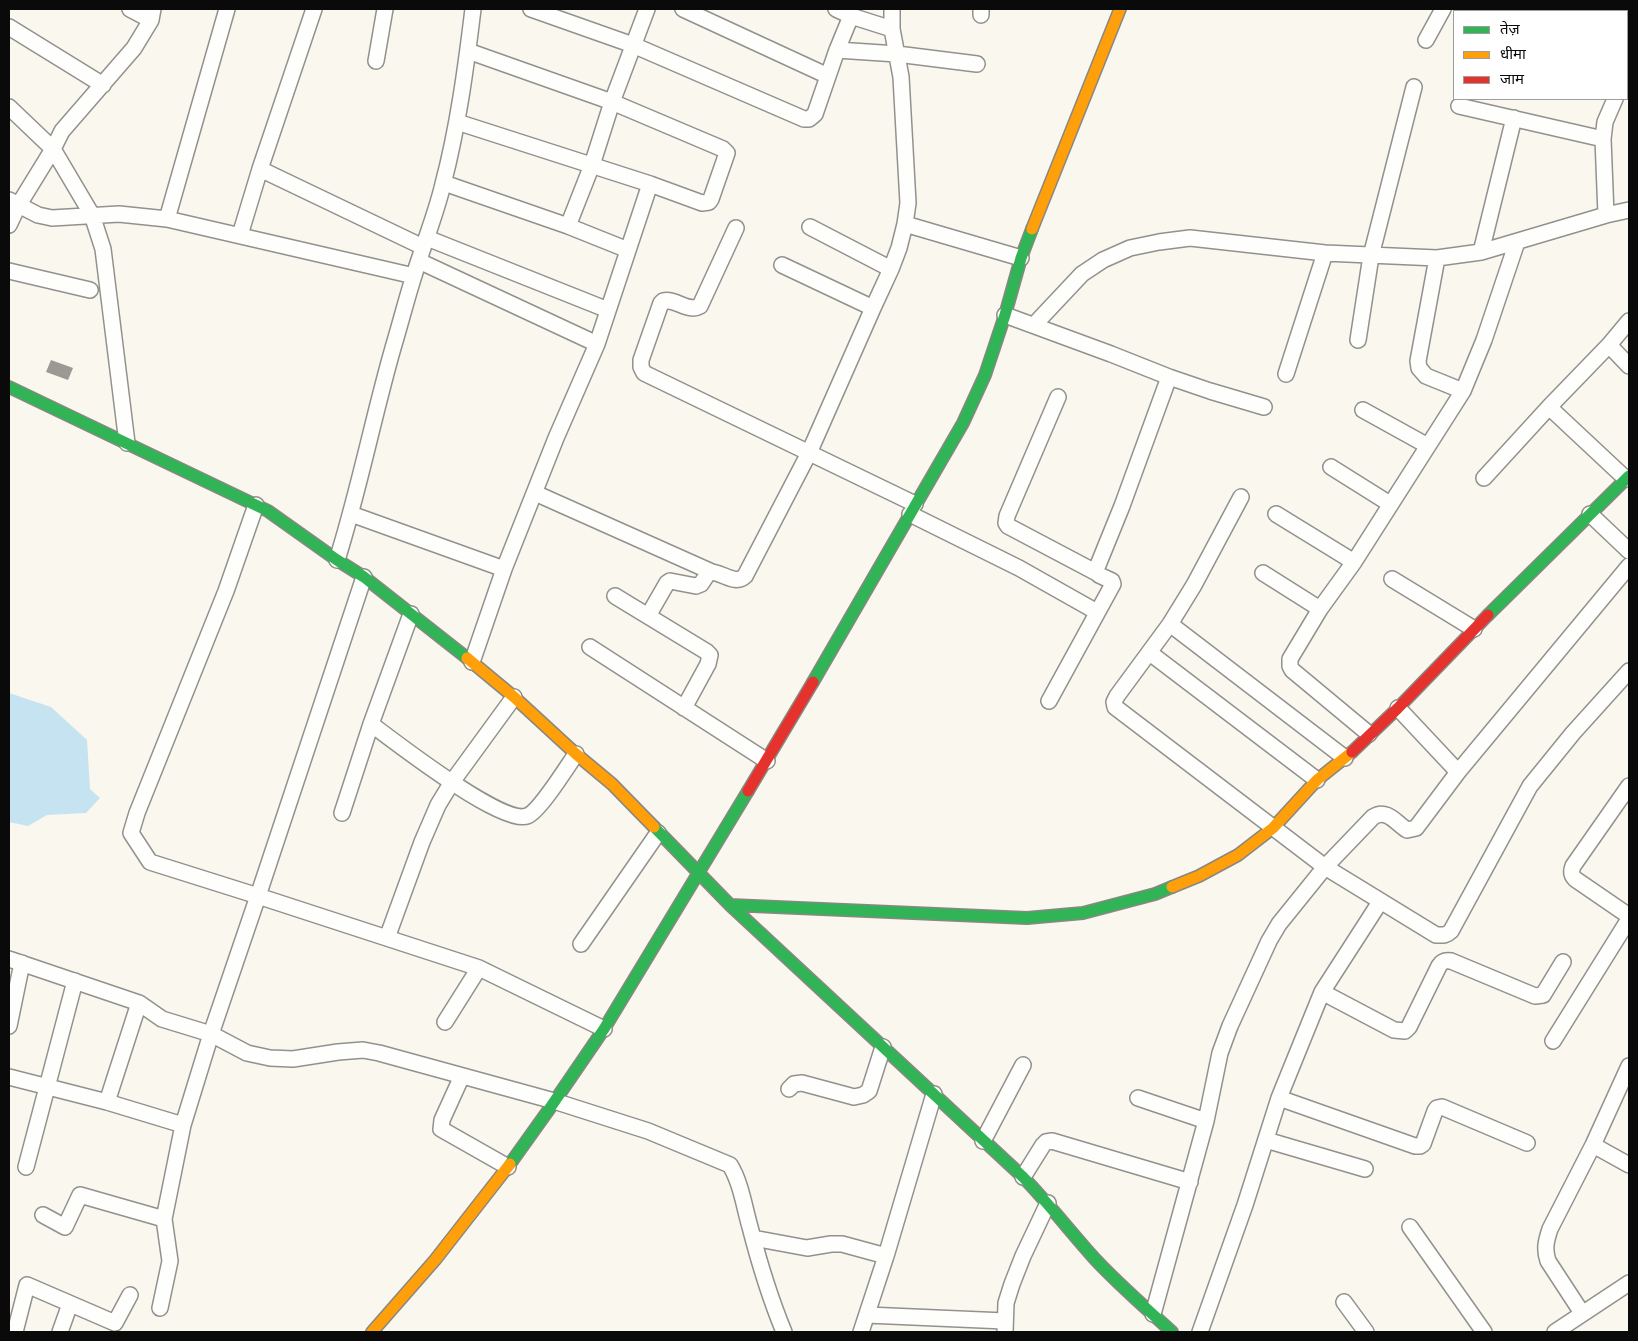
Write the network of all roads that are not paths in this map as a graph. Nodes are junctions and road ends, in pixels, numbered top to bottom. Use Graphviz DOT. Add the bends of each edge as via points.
graph roads {
  1 [pos="130,9"];
  2 [pos="227,9"];
  3 [pos="314,9"];
  4 [pos="385,9"];
  5 [pos="473,9"];
  6 [pos="531,9"];
  7 [pos="647,9"];
  8 [pos="683,9"];
  9 [pos="836,9"];
  10 [pos="892,9"];
  11 [pos="1120,9"];
  12 [pos="1443,9"];
  13 [pos="152,14"];
  14 [pos="851,16"];
  15 [pos="9,27"];
  16 [pos="892,29"];
  17 [pos="1426,40"];
  18 [pos="633,45"];
  19 [pos="837,50"];
  20 [pos="468,51"];
  21 [pos="897,54"];
  22 [pos="376,61"];
  23 [pos="977,64"];
  24 [pos="828,76"];
  25 [pos="103,85"];
  26 [pos="1414,87"];
  27 [pos="1615,100"];
  28 [pos="612,102"];
  29 [pos="1459,106"];
  30 [pos="9,107"];
  31 [pos="1514,118"];
  32 [pos="457,122"];
  33 [pos="1603,139"];
  34 [pos="53,149"];
  35 [pos="592,166"];
  36 [pos="260,169"];
  37 [pos="444,183"];
  38 [pos="650,184"];
  39 [pos="14,203"];
  40 [pos="1629,210"];
  41 [pos="92,215"];
  42 [pos="1606,215"];
  43 [pos="167,219"];
  44 [pos="905,224"];
  45 [pos="9,225"];
  46 [pos="568,226"];
  47 [pos="810,227"];
  48 [pos="736,228"];
  49 [pos="240,235"];
  50 [pos="1517,242"];
  51 [pos="423,249"];
  52 [pos="628,250"];
  53 [pos="1481,252"];
  54 [pos="1325,253"];
  55 [pos="1371,256"];
  56 [pos="1021,258"];
  57 [pos="1437,258"];
  58 [pos="782,265"];
  59 [pos="891,269"];
  60 [pos="9,271"];
  61 [pos="414,276"];
  62 [pos="90,290"];
  63 [pos="872,308"];
  64 [pos="608,310"];
  65 [pos="1005,315"];
  66 [pos="1629,321"];
  67 [pos="1034,325"];
  68 [pos="1358,340"];
  69 [pos="597,344"];
  70 [pos="1609,345"];
  71 [pos="1629,366"];
  72 [pos="1286,374"];
  73 [pos="1170,377"];
  74 [pos="9,387"];
  75 [pos="1463,391"];
  76 [pos="1058,397"];
  77 [pos="1264,406"];
  78 [pos="1549,407"];
  79 [pos="1363,410"];
  80 [pos="127,443"];
  81 [pos="1428,446"];
  82 [pos="809,453"];
  83 [pos="1331,467"];
  84 [pos="1484,478"];
  85 [pos="1628,478"];
  86 [pos="535,493"];
  87 [pos="1241,497"];
  88 [pos="1390,504"];
  89 [pos="256,505"];
  90 [pos="913,509"];
  91 [pos="351,514"];
  92 [pos="1276,514"];
  93 [pos="1590,514"];
  94 [pos="1629,551"];
  95 [pos="337,560"];
  96 [pos="1354,562"];
  97 [pos="1629,566"];
  98 [pos="504,569"];
  99 [pos="712,572"];
  100 [pos="1097,573"];
  101 [pos="1263,573"];
  102 [pos="364,577"];
  103 [pos="1392,579"];
  104 [pos="615,596"];
  105 [pos="1320,609"];
  106 [pos="1097,612"];
  107 [pos="411,614"];
  108 [pos="648,616"];
  109 [pos="1170,624"];
  110 [pos="1474,629"];
  111 [pos="590,647"];
  112 [pos="1150,653"];
  113 [pos="472,662"];
  114 [pos="1629,671"];
  115 [pos="514,697"];
  116 [pos="1048,701"];
  117 [pos="684,708"];
  118 [pos="1398,708"];
  119 [pos="371,724"];
  120 [pos="1369,734"];
  121 [pos="576,754"];
  122 [pos="1345,758"];
  123 [pos="767,761"];
  124 [pos="1458,772"];
  125 [pos="1317,780"];
  126 [pos="452,782"];
  127 [pos="1629,786"];
  128 [pos="342,813"];
  129 [pos="1273,828"];
  130 [pos="658,833"];
  131 [pos="1325,867"];
  132 [pos="700,872"];
  133 [pos="258,896"];
  134 [pos="1380,902"];
  135 [pos="730,905"];
  136 [pos="1629,917"];
  137 [pos="387,938"];
  138 [pos="582,944"];
  139 [pos="16,961"];
  140 [pos="1563,962"];
  141 [pos="479,968"];
  142 [pos="75,981"];
  143 [pos="1322,992"];
  144 [pos="139,1003"];
  145 [pos="445,1022"];
  146 [pos="9,1026"];
  147 [pos="604,1029"];
  148 [pos="211,1034"];
  149 [pos="1553,1041"];
  150 [pos="883,1047"];
  151 [pos="1024,1065"];
  152 [pos="1629,1066"];
  153 [pos="462,1076"];
  154 [pos="9,1077"];
  155 [pos="46,1086"];
  156 [pos="789,1089"];
  157 [pos="934,1094"];
  158 [pos="1138,1098"];
  159 [pos="1279,1098"];
  160 [pos="554,1101"];
  161 [pos="107,1102"];
  162 [pos="1206,1122"];
  163 [pos="183,1125"];
  164 [pos="1266,1140"];
  165 [pos="983,1141"];
  166 [pos="1527,1143"];
  167 [pos="1593,1145"];
  168 [pos="1629,1165"];
  169 [pos="26,1167"];
  170 [pos="508,1167"];
  171 [pos="1365,1169"];
  172 [pos="1023,1177"];
  173 [pos="1190,1182"];
  174 [pos="1048,1204"];
  175 [pos="43,1215"];
  176 [pos="164,1219"];
  177 [pos="1410,1227"];
  178 [pos="753,1238"];
  179 [pos="886,1256"];
  180 [pos="1629,1283"];
  181 [pos="130,1294"];
  182 [pos="1344,1302"];
  183 [pos="70,1304"];
  184 [pos="160,1308"];
  185 [pos="1582,1313"];
  186 [pos="1153,1314"];
  187 [pos="867,1316"];
  188 [pos="103,1326"];
  189 [pos="1005,1327"];
  190 [pos="15,1332"];
  191 [pos="60,1332"];
  192 [pos="372,1332"];
  193 [pos="784,1332"];
  194 [pos="862,1332"];
  195 [pos="1172,1332"];
  196 [pos="1200,1332"];
  197 [pos="1366,1332"];
  198 [pos="1484,1332"];
  199 [pos="1554,1332"];
  1 -- 13 [label="street"];
  2 -- 43 [label="street"];
  3 -- 36 [label="street"];
  4 -- 22 [label="street"];
  5 -- 20 [label="street"];
  6 -- 18 [label="street"];
  7 -- 18 [label="street"];
  8 -- 24 [label="street"];
  9 -- 14 [label="street"];
  10 -- 16 [label="street"];
  11 -- 56 [label="street"];
  12 -- 17 [label="street"];
  13 -- 25 [label="street" via="134,48"];
  14 -- 16 [label="street"];
  14 -- 19 [label="street"];
  15 -- 25 [label="street"];
  16 -- 21 [label="street"];
  18 -- 24 [label="street" via="809,120 815,114"];
  18 -- 28 [label="street"];
  19 -- 21 [label="street"];
  19 -- 24 [label="street"];
  20 -- 28 [label="street"];
  20 -- 32 [label="street"];
  21 -- 23 [label="street"];
  21 -- 44 [label="street" via="908,203"];
  25 -- 34 [label="street" via="62,132"];
  26 -- 55 [label="street"];
  27 -- 33 [label="street" via="1605,122"];
  28 -- 35 [label="street"];
  28 -- 38 [label="street" via="726,150 708,202 702,203"];
  29 -- 31 [label="street"];
  30 -- 34 [label="street"];
  31 -- 33 [label="street"];
  31 -- 53 [label="street"];
  32 -- 35 [label="street"];
  32 -- 37 [label="street"];
  33 -- 42 [label="street"];
  34 -- 39 [label="street"];
  34 -- 41 [label="street"];
  35 -- 38 [label="street"];
  35 -- 46 [label="street"];
  36 -- 49 [label="street"];
  36 -- 51 [label="street"];
  37 -- 46 [label="street"];
  37 -- 51 [label="street"];
  38 -- 52 [label="street"];
  39 -- 41 [label="street" via="52,218"];
  39 -- 45 [label="street"];
  40 -- 42 [label="street"];
  41 -- 43 [label="street"];
  41 -- 80 [label="street" via="103,249"];
  42 -- 50 [label="street"];
  43 -- 49 [label="street"];
  44 -- 56 [label="street"];
  44 -- 59 [label="street"];
  46 -- 52 [label="street"];
  47 -- 59 [label="street"];
  48 -- 82 [label="street" via="700,306 691,308 668,300 661,303 641,367 649,376"];
  49 -- 61 [label="street"];
  50 -- 53 [label="street"];
  50 -- 75 [label="street"];
  51 -- 61 [label="street"];
  51 -- 64 [label="street"];
  51 -- 69 [label="street"];
  52 -- 64 [label="street"];
  53 -- 57 [label="street"];
  54 -- 55 [label="street"];
  54 -- 67 [label="street" via="1190,238 1130,248 1082,274"];
  54 -- 72 [label="street"];
  55 -- 57 [label="street"];
  55 -- 68 [label="street"];
  56 -- 65 [label="street"];
  57 -- 75 [label="street" via="1419,368 1426,376"];
  58 -- 63 [label="street"];
  59 -- 63 [label="street"];
  60 -- 62 [label="street"];
  61 -- 91 [label="street"];
  63 -- 82 [label="street"];
  64 -- 69 [label="street"];
  65 -- 67 [label="street"];
  65 -- 90 [label="street" via="985,375 963,423"];
  66 -- 70 [label="street"];
  67 -- 73 [label="street"];
  69 -- 86 [label="street"];
  70 -- 71 [label="street"];
  70 -- 78 [label="street"];
  73 -- 77 [label="street"];
  73 -- 100 [label="street"];
  74 -- 80 [label="street"];
  75 -- 81 [label="street"];
  76 -- 100 [label="street" via="1006,522 1008,526"];
  78 -- 84 [label="street"];
  78 -- 85 [label="street"];
  79 -- 81 [label="street"];
  80 -- 89 [label="street"];
  81 -- 88 [label="street"];
  82 -- 90 [label="street"];
  82 -- 99 [label="street" via="743,579"];
  83 -- 88 [label="street"];
  85 -- 93 [label="street"];
  86 -- 98 [label="street"];
  86 -- 99 [label="street"];
  87 -- 109 [label="street"];
  88 -- 96 [label="street"];
  89 -- 95 [label="street"];
  89 -- 133 [label="street" via="226,591 137,812 132,833 150,862"];
  90 -- 106 [label="street"];
  90 -- 123 [label="street"];
  91 -- 95 [label="street"];
  91 -- 98 [label="street"];
  92 -- 96 [label="street"];
  93 -- 94 [label="street"];
  93 -- 110 [label="street"];
  95 -- 102 [label="street"];
  96 -- 105 [label="street"];
  97 -- 124 [label="street"];
  98 -- 113 [label="street"];
  99 -- 108 [label="street" via="696,586 670,581"];
  100 -- 106 [label="street" via="1113,583"];
  101 -- 105 [label="street"];
  102 -- 107 [label="street"];
  102 -- 133 [label="street"];
  103 -- 110 [label="street"];
  104 -- 108 [label="street"];
  105 -- 120 [label="street" via="1290,659 1290,666"];
  106 -- 116 [label="street"];
  107 -- 113 [label="street"];
  107 -- 119 [label="street"];
  108 -- 117 [label="street" via="710,655"];
  109 -- 112 [label="street"];
  109 -- 122 [label="street"];
  110 -- 118 [label="street"];
  111 -- 117 [label="street"];
  112 -- 125 [label="street"];
  112 -- 129 [label="street" via="1117,696 1115,707"];
  113 -- 115 [label="street"];
  114 -- 134 [label="street" via="1572,733 1530,786 1448,934 1436,935"];
  115 -- 121 [label="street"];
  115 -- 126 [label="street"];
  117 -- 123 [label="street"];
  118 -- 120 [label="street"];
  118 -- 124 [label="street"];
  119 -- 126 [label="street"];
  119 -- 128 [label="street"];
  120 -- 122 [label="street"];
  121 -- 126 [label="street" via="536,809 526,817 500,811"];
  121 -- 130 [label="street" via="612,784"];
  122 -- 125 [label="street"];
  123 -- 132 [label="street"];
  124 -- 131 [label="street" via="1416,828 1407,830 1387,815 1378,814"];
  125 -- 129 [label="street"];
  126 -- 137 [label="street" via="422,842"];
  127 -- 136 [label="street" via="1572,870 1572,876"];
  129 -- 131 [label="street"];
  129 -- 135 [label="street" via="1238,855 1199,876 1155,894 1083,913 1027,918"];
  130 -- 132 [label="street"];
  130 -- 138 [label="street"];
  131 -- 134 [label="street"];
  131 -- 162 [label="street" via="1279,924 1265,950 1230,1026"];
  132 -- 135 [label="street"];
  132 -- 147 [label="street"];
  133 -- 137 [label="street"];
  133 -- 148 [label="street"];
  134 -- 143 [label="street"];
  135 -- 150 [label="street"];
  136 -- 149 [label="street"];
  137 -- 141 [label="street"];
  139 -- 142 [label="street"];
  139 -- 146 [label="street"];
  140 -- 143 [label="street" via="1543,995 1535,996 1451,961 1441,962 1405,1031 1394,1030"];
  141 -- 145 [label="street"];
  141 -- 147 [label="street"];
  142 -- 144 [label="street"];
  142 -- 155 [label="street"];
  143 -- 159 [label="street"];
  144 -- 148 [label="street" via="162,1019"];
  144 -- 161 [label="street"];
  147 -- 160 [label="street"];
  148 -- 153 [label="street" via="247,1053 270,1058 293,1059 363,1050"];
  148 -- 163 [label="street"];
  150 -- 156 [label="street" via="869,1090 863,1096 854,1097 802,1083"];
  150 -- 157 [label="street"];
  151 -- 165 [label="street"];
  152 -- 167 [label="street"];
  153 -- 160 [label="street"];
  153 -- 170 [label="street" via="442,1120 442,1129"];
  154 -- 155 [label="street"];
  155 -- 161 [label="street"];
  155 -- 169 [label="street"];
  157 -- 165 [label="street"];
  157 -- 179 [label="street"];
  158 -- 162 [label="street"];
  159 -- 164 [label="street"];
  159 -- 166 [label="street" via="1415,1146 1423,1144 1435,1111 1442,1107"];
  160 -- 170 [label="street"];
  160 -- 178 [label="street" via="648,1131 730,1164"];
  161 -- 163 [label="street"];
  162 -- 173 [label="street"];
  163 -- 176 [label="street"];
  164 -- 171 [label="street"];
  164 -- 196 [label="street"];
  165 -- 172 [label="street"];
  167 -- 168 [label="street"];
  167 -- 185 [label="street" via="1550,1229 1545,1252"];
  170 -- 192 [label="street" via="413,1288"];
  172 -- 173 [label="street" via="1043,1145 1052,1142"];
  172 -- 174 [label="street"];
  173 -- 186 [label="street"];
  174 -- 186 [label="street" via="1094,1258"];
  174 -- 189 [label="street" via="1012,1284 1006,1303"];
  175 -- 176 [label="street" via="66,1226 80,1195"];
  176 -- 184 [label="street" via="170,1261"];
  177 -- 198 [label="street"];
  178 -- 179 [label="street" via="807,1248 842,1244"];
  178 -- 193 [label="street"];
  179 -- 187 [label="street"];
  180 -- 185 [label="street"];
  181 -- 188 [label="street" via="115,1323"];
  182 -- 197 [label="street"];
  183 -- 188 [label="street"];
  183 -- 190 [label="street" via="27,1285"];
  183 -- 191 [label="street"];
  185 -- 199 [label="street"];
  186 -- 195 [label="street"];
  187 -- 189 [label="street"];
  187 -- 194 [label="street"];
}
